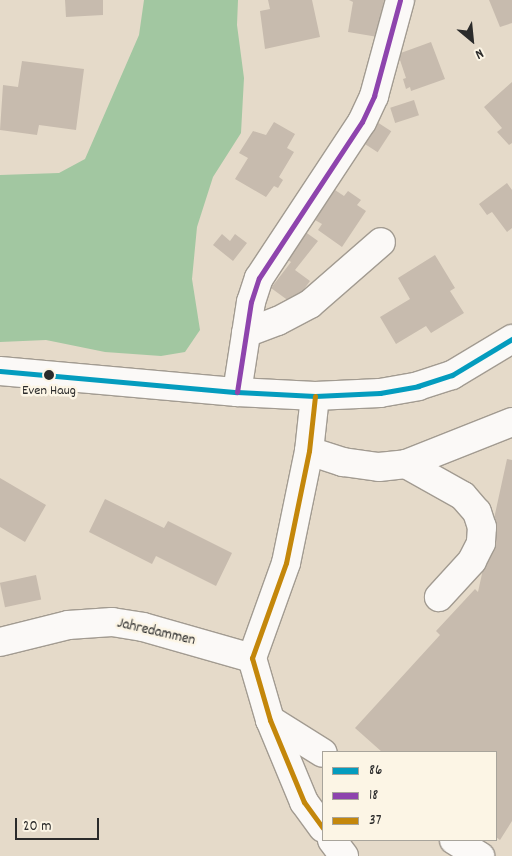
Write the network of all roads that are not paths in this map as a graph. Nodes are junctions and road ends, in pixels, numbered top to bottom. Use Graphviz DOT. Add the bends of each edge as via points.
graph roads {
  1 [pos="400,0"];
  2 [pos="381,242"];
  3 [pos="246,333"];
  4 [pos="512,339"];
  5 [pos="0,371"];
  6 [pos="237,392"];
  7 [pos="315,396"];
  8 [pos="512,422"];
  9 [pos="309,451"];
  10 [pos="406,464"];
  11 [pos="439,597"];
  12 [pos="0,642"];
  13 [pos="252,658"];
  14 [pos="270,720"];
  15 [pos="322,752"];
  16 [pos="322,827"];
  17 [pos="333,841"];
  18 [pos="456,841"];
  19 [pos="344,856"];
  20 [pos="480,856"];
  1 -- 3 [label="street" via="374,96 362,122 258,278"];
  2 -- 3 [label="street" via="310,304"];
  3 -- 6 [label="street"];
  4 -- 7 [label="street" via="452,375 418,386 380,393"];
  5 -- 6 [label="street"];
  6 -- 7 [label="street"];
  7 -- 9 [label="street"];
  8 -- 10 [label="street"];
  9 -- 10 [label="street" via="343,462 379,467"];
  9 -- 13 [label="street" via="286,563"];
  10 -- 11 [label="street" via="463,496 477,512 482,527 481,544 472,561"];
  12 -- 13 [label="street, Jahredammen" via="68,625 112,622 143,627"];
  13 -- 14 [label="street"];
  14 -- 15 [label="street"];
  14 -- 16 [label="street" via="304,802"];
  17 -- 19 [label="street"];
  18 -- 20 [label="street"];
}
